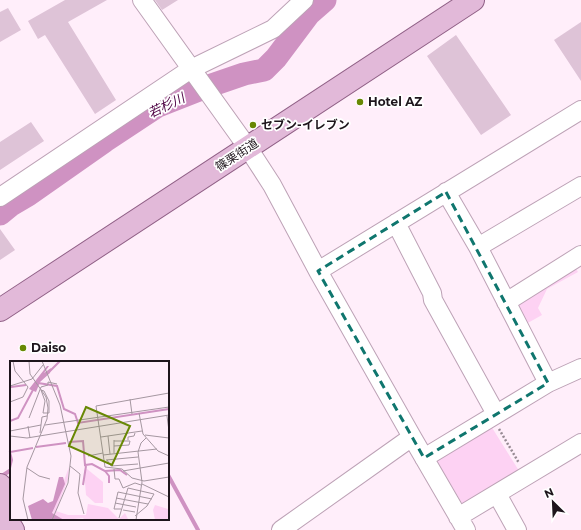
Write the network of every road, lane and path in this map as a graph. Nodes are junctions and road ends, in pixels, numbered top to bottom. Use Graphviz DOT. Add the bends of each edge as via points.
graph roads {
  1 [pos="142,0"];
  2 [pos="304,0"];
  3 [pos="473,0"];
  4 [pos="191,70"];
  5 [pos="581,110"];
  6 [pos="248,148"];
  7 [pos="581,186"];
  8 [pos="446,192"];
  9 [pos="0,198"];
  10 [pos="396,223"];
  11 [pos="478,247"];
  12 [pos="581,255"];
  13 [pos="318,271"];
  14 [pos="506,302"];
  15 [pos="0,310"];
  16 [pos="581,368"];
  17 [pos="548,383"];
  18 [pos="494,415"];
  19 [pos="412,437"];
  20 [pos="581,444"];
  21 [pos="424,458"];
  22 [pos="526,476"];
  23 [pos="0,485"];
  24 [pos="497,494"];
  25 [pos="10,500"];
  26 [pos="0,510"];
  27 [pos="23,520"];
  28 [pos="462,524"];
  29 [pos="13,530"];
  30 [pos="29,530"];
  31 [pos="281,530"];
  32 [pos="517,530"];
  1 -- 4 [label="street"];
  2 -- 4 [label="street" via="273,29"];
  3 -- 6 [label="main road, 篠栗街道"];
  4 -- 6 [label="street"];
  4 -- 9 [label="street"];
  5 -- 8 [label="street"];
  6 -- 13 [label="street" via="272,185"];
  6 -- 15 [label="main road, 篠栗街道"];
  7 -- 11 [label="street"];
  8 -- 10 [label="street"];
  8 -- 11 [label="street"];
  10 -- 13 [label="street"];
  10 -- 18 [label="street" via="432,293 433,300"];
  11 -- 14 [label="street"];
  12 -- 14 [label="street"];
  13 -- 19 [label="street"];
  14 -- 17 [label="street"];
  16 -- 17 [label="street"];
  17 -- 18 [label="street"];
  18 -- 21 [label="street"];
  18 -- 22 [label="path"];
  19 -- 21 [label="street"];
  19 -- 31 [label="street"];
  20 -- 22 [label="street"];
  21 -- 28 [label="street"];
  22 -- 24 [label="street"];
  23 -- 25 [label="main road"];
  24 -- 28 [label="street"];
  24 -- 32 [label="street"];
  26 -- 29 [label="main road"];
  27 -- 30 [label="main road"];
}
